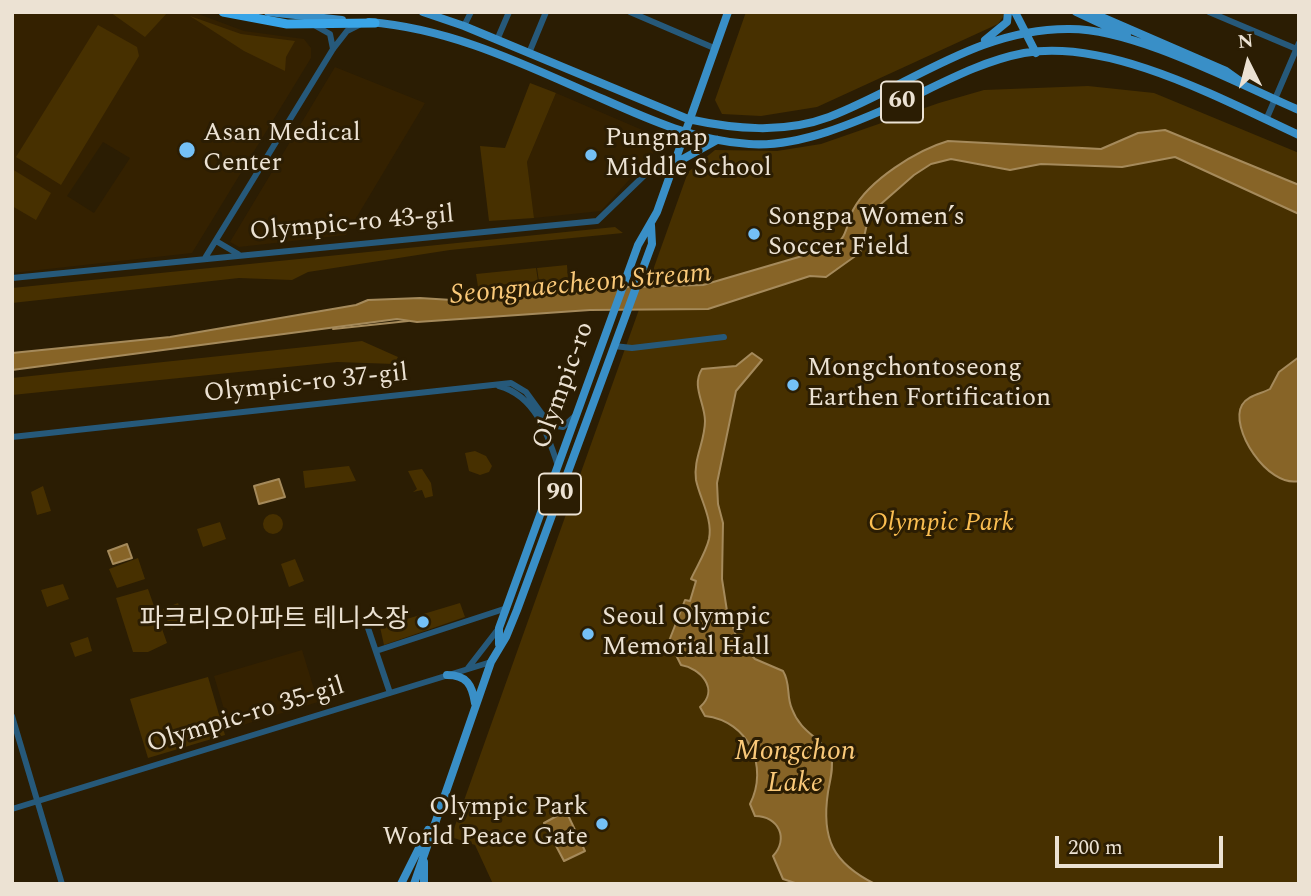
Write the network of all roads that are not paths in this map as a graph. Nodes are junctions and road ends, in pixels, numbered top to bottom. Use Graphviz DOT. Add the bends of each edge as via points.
graph roads {
  1 [pos="223,12"];
  2 [pos="268,12"];
  3 [pos="423,12"];
  4 [pos="471,12"];
  5 [pos="509,12"];
  6 [pos="546,12"];
  7 [pos="629,12"];
  8 [pos="727,12"];
  9 [pos="1009,12"];
  10 [pos="1015,12"];
  11 [pos="1076,12"];
  12 [pos="1090,12"];
  13 [pos="1209,12"];
  14 [pos="435,14"];
  15 [pos="375,23"];
  16 [pos="311,24"];
  17 [pos="359,25"];
  18 [pos="464,26"];
  19 [pos="1026,32"];
  20 [pos="497,40"];
  21 [pos="1140,41"];
  22 [pos="979,44"];
  23 [pos="1298,47"];
  24 [pos="714,48"];
  25 [pos="332,49"];
  26 [pos="529,53"];
  27 [pos="1036,53"];
  28 [pos="1254,91"];
  29 [pos="1274,99"];
  30 [pos="1297,109"];
  31 [pos="688,119"];
  32 [pos="1266,120"];
  33 [pos="684,132"];
  34 [pos="1299,135"];
  35 [pos="719,139"];
  36 [pos="673,167"];
  37 [pos="651,225"];
  38 [pos="216,241"];
  39 [pos="240,254"];
  40 [pos="205,258"];
  41 [pos="12,278"];
  42 [pos="724,337"];
  43 [pos="615,344"];
  44 [pos="493,385"];
  45 [pos="575,416"];
  46 [pos="12,437"];
  47 [pos="558,467"];
  48 [pos="508,608"];
  49 [pos="367,625"];
  50 [pos="499,628"];
  51 [pos="499,644"];
  52 [pos="376,651"];
  53 [pos="491,662"];
  54 [pos="467,669"];
  55 [pos="447,675"];
  56 [pos="390,693"];
  57 [pos="475,706"];
  58 [pos="12,716"];
  59 [pos="38,801"];
  60 [pos="439,808"];
  61 [pos="12,809"];
  62 [pos="424,858"];
  63 [pos="62,884"];
  64 [pos="401,884"];
  65 [pos="414,884"];
  66 [pos="425,884"];
  1 -- 16 [label="highway"];
  2 -- 15 [label="main road, 60"];
  3 -- 14 [label="main road, 60"];
  4 -- 18 [label="street"];
  5 -- 20 [label="street"];
  6 -- 26 [label="street"];
  7 -- 24 [label="street"];
  8 -- 24 [label="main road, Olympic-ro / 90"];
  9 -- 22 [label="main road" via="1007,22"];
  10 -- 19 [label="main road"];
  11 -- 21 [label="main road"];
  12 -- 28 [label="main road" via="1226,71"];
  13 -- 23 [label="street"];
  14 -- 18 [label="main road, 60"];
  15 -- 17 [label="highway"];
  15 -- 33 [label="main road, 60" via="431,30 492,51"];
  16 -- 17 [label="highway"];
  16 -- 25 [label="street" via="330,34"];
  17 -- 25 [label="street"];
  18 -- 20 [label="main road, 60"];
  19 -- 21 [label="main road, 60" via="1074,29"];
  19 -- 22 [label="main road, 60"];
  19 -- 27 [label="main road"];
  20 -- 26 [label="main road, 60"];
  21 -- 28 [label="main road, 60"];
  22 -- 31 [label="main road, 60" via="828,117 799,125 762,129"];
  23 -- 29 [label="street"];
  24 -- 31 [label="main road, Olympic-ro / 90"];
  25 -- 38 [label="street"];
  26 -- 31 [label="main road, 60"];
  27 -- 32 [label="main road, 60" via="1083,52 1151,71"];
  27 -- 35 [label="main road, 60" via="983,64 835,130 751,145"];
  28 -- 29 [label="main road, 60"];
  29 -- 30 [label="main road, 60"];
  29 -- 32 [label="street"];
  31 -- 33 [label="main road, Olympic-ro / 90"];
  32 -- 34 [label="main road, 60"];
  33 -- 35 [label="main road, 60"];
  33 -- 36 [label="main road, Olympic-ro / 90"];
  35 -- 36 [label="main road"];
  36 -- 37 [label="main road, Olympic-ro / 90"];
  36 -- 39 [label="street, Olympic-ro 43-gil" via="653,167 597,221"];
  37 -- 43 [label="main road, Olympic-ro / 90" via="652,244"];
  37 -- 45 [label="main road, Olympic-ro / 90" via="638,245"];
  38 -- 39 [label="street"];
  38 -- 40 [label="street"];
  39 -- 40 [label="street, Olympic-ro 43-gil"];
  40 -- 41 [label="street, Olympic-ro 43-gil"];
  42 -- 43 [label="street" via="632,348"];
  43 -- 51 [label="main road, Olympic-ro / 90" via="517,610"];
  44 -- 45 [label="street" via="511,383 526,392 550,425 563,427"];
  44 -- 46 [label="street, Olympic-ro 37-gil"];
  44 -- 47 [label="street, Olympic-ro 37-gil" via="527,400"];
  45 -- 47 [label="main road, Olympic-ro / 90"];
  47 -- 48 [label="main road, Olympic-ro / 90"];
  48 -- 50 [label="main road, Olympic-ro / 90"];
  48 -- 52 [label="street"];
  49 -- 52 [label="street"];
  50 -- 51 [label="main road, Olympic-ro / 90"];
  50 -- 54 [label="street"];
  51 -- 53 [label="main road, Olympic-ro / 90"];
  52 -- 56 [label="street"];
  53 -- 54 [label="street, Olympic-ro 35-gil"];
  53 -- 57 [label="main road, Olympic-ro / 90"];
  54 -- 55 [label="street, Olympic-ro 35-gil"];
  55 -- 56 [label="street, Olympic-ro 35-gil"];
  55 -- 57 [label="main road" via="460,675 468,682"];
  56 -- 59 [label="street, Olympic-ro 35-gil"];
  57 -- 60 [label="main road, Olympic-ro / 90"];
  58 -- 59 [label="street"];
  59 -- 61 [label="street, Olympic-ro 35-gil"];
  59 -- 63 [label="street"];
  60 -- 62 [label="main road, Olympic-ro / 90"];
  60 -- 64 [label="main road, 90"];
  62 -- 65 [label="main road, Olympic-ro / 90"];
  62 -- 66 [label="main road"];
}
